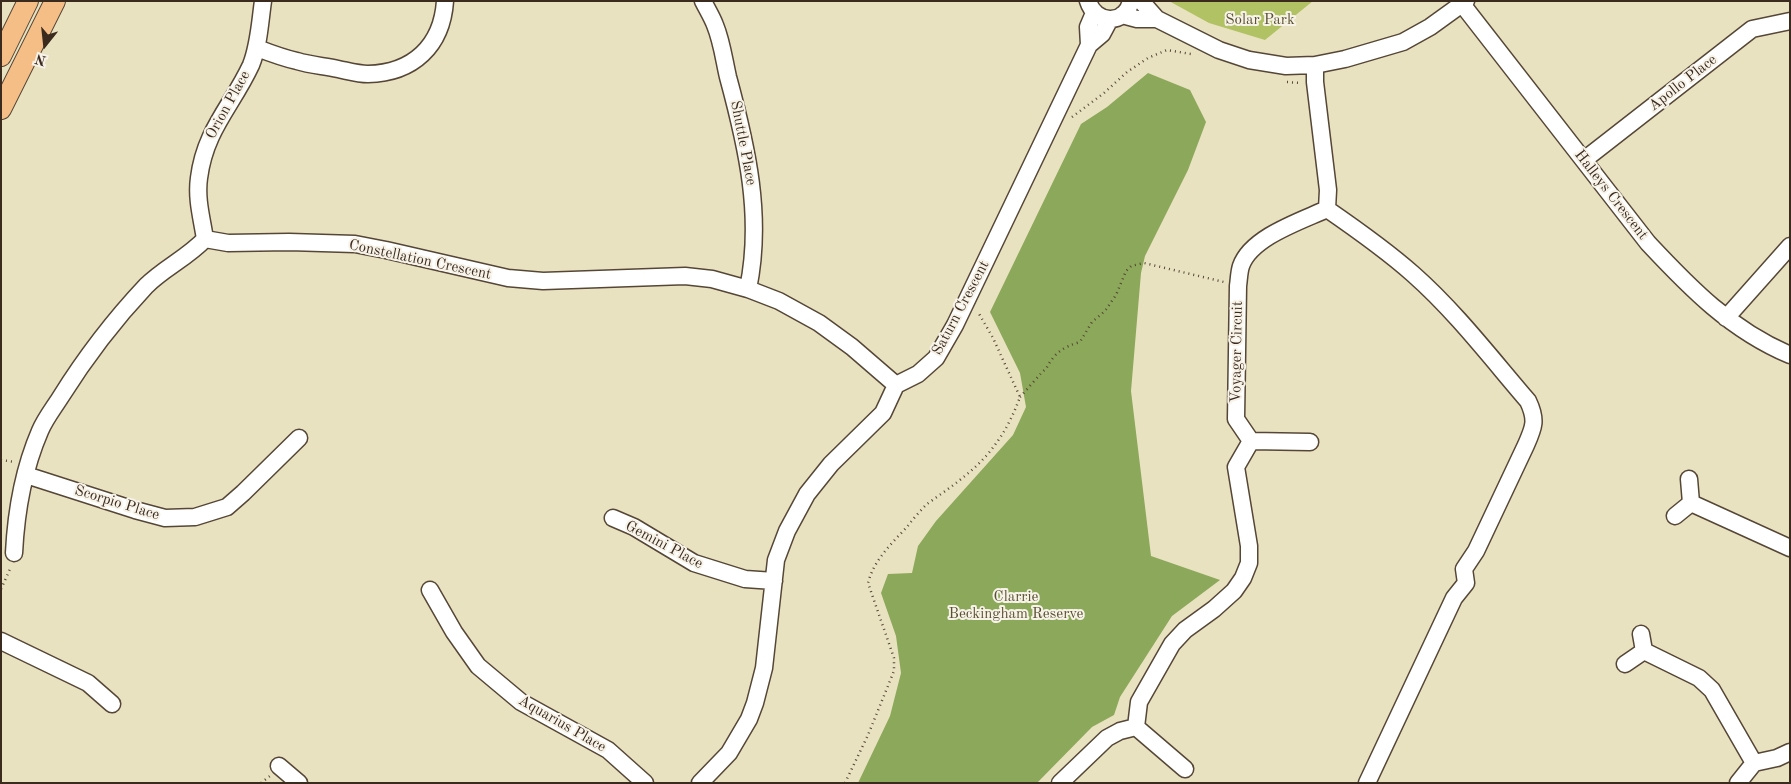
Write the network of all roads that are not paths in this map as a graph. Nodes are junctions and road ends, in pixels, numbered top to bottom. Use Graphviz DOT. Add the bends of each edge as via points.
graph roads {
  1 [pos="28,1"];
  2 [pos="55,1"];
  3 [pos="263,1"];
  4 [pos="445,1"];
  5 [pos="703,1"];
  6 [pos="1131,1"];
  7 [pos="1141,1"];
  8 [pos="1464,2"];
  9 [pos="1091,7"];
  10 [pos="1116,17"];
  11 [pos="1157,19"];
  12 [pos="1790,21"];
  13 [pos="1089,45"];
  14 [pos="256,48"];
  15 [pos="1,56"];
  16 [pos="1315,65"];
  17 [pos="1,109"];
  18 [pos="1584,160"];
  19 [pos="1327,209"];
  20 [pos="205,239"];
  21 [pos="1790,246"];
  22 [pos="748,289"];
  23 [pos="1726,318"];
  24 [pos="1790,354"];
  25 [pos="896,385"];
  26 [pos="299,438"];
  27 [pos="1250,441"];
  28 [pos="1310,442"];
  29 [pos="26,475"];
  30 [pos="1689,479"];
  31 [pos="1692,503"];
  32 [pos="1675,516"];
  33 [pos="613,518"];
  34 [pos="1790,548"];
  35 [pos="14,553"];
  36 [pos="774,581"];
  37 [pos="430,590"];
  38 [pos="1641,634"];
  39 [pos="1,641"];
  40 [pos="1644,651"];
  41 [pos="1625,664"];
  42 [pos="112,704"];
  43 [pos="1136,727"];
  44 [pos="1790,752"];
  45 [pos="1754,763"];
  46 [pos="279,766"];
  47 [pos="1185,769"];
  48 [pos="299,783"];
  49 [pos="645,783"];
  50 [pos="700,783"];
  51 [pos="1060,783"];
  52 [pos="1366,783"];
  53 [pos="1738,783"];
  1 -- 15 [label="main road"];
  2 -- 17 [label="main road"];
  3 -- 14 [label="street, Orion Place"];
  4 -- 14 [label="street" via="438,34 426,51 411,64 388,72 366,74 298,62"];
  5 -- 22 [label="street, Shuttle Place" via="716,26 752,180 755,220 753,265"];
  6 -- 10 [label="street, Saturn Crescent" via="1130,6"];
  7 -- 11 [label="street"];
  8 -- 16 [label="street" via="1403,42"];
  8 -- 18 [label="street, Halleys Crescent"];
  9 -- 10 [label="street" via="1102,18"];
  9 -- 13 [label="street, Saturn Crescent"];
  10 -- 11 [label="street"];
  10 -- 13 [label="street, Saturn Crescent"];
  11 -- 16 [label="street" via="1219,50 1249,60 1286,66"];
  12 -- 18 [label="street, Apollo Place" via="1752,30"];
  13 -- 25 [label="street, Saturn Crescent" via="955,325 936,358 918,374"];
  14 -- 20 [label="street, Orion Place" via="207,143 198,198"];
  16 -- 19 [label="street" via="1328,190"];
  18 -- 23 [label="street, Halleys Crescent" via="1648,243"];
  19 -- 27 [label="street, Voyager Circuit" via="1253,247 1241,266 1236,419"];
  19 -- 52 [label="street" via="1414,274 1528,401 1534,414 1533,428 1526,445 1476,551 1464,569 1466,583 1454,598"];
  20 -- 22 [label="street, Constellation Crescent" via="228,243 355,244 508,278 543,281 685,276 712,279"];
  20 -- 29 [label="street" via="190,254 160,273 90,351 44,422"];
  21 -- 23 [label="street"];
  22 -- 25 [label="street, Constellation Crescent" via="819,322"];
  23 -- 24 [label="street, Halleys Crescent" via="1770,346"];
  25 -- 36 [label="street" via="883,413 831,464 807,494 776,560"];
  26 -- 29 [label="street, Scorpio Place" via="227,507 195,517 165,518"];
  27 -- 28 [label="street"];
  27 -- 43 [label="street" via="1236,467 1249,563 1234,591 1172,644 1139,702"];
  29 -- 35 [label="street" via="16,522"];
  30 -- 31 [label="street"];
  31 -- 32 [label="street"];
  31 -- 34 [label="street"];
  33 -- 36 [label="street, Gemini Place" via="694,563 746,579"];
  36 -- 50 [label="street" via="764,668 755,703 729,753"];
  37 -- 49 [label="street, Aquarius Place" via="478,666 521,702 608,750"];
  38 -- 40 [label="street"];
  39 -- 42 [label="street" via="88,683"];
  40 -- 41 [label="street"];
  40 -- 45 [label="street" via="1699,678 1712,690"];
  43 -- 47 [label="street"];
  43 -- 51 [label="street" via="1107,738"];
  44 -- 45 [label="street"];
  45 -- 53 [label="street"];
  46 -- 48 [label="street"];
}
